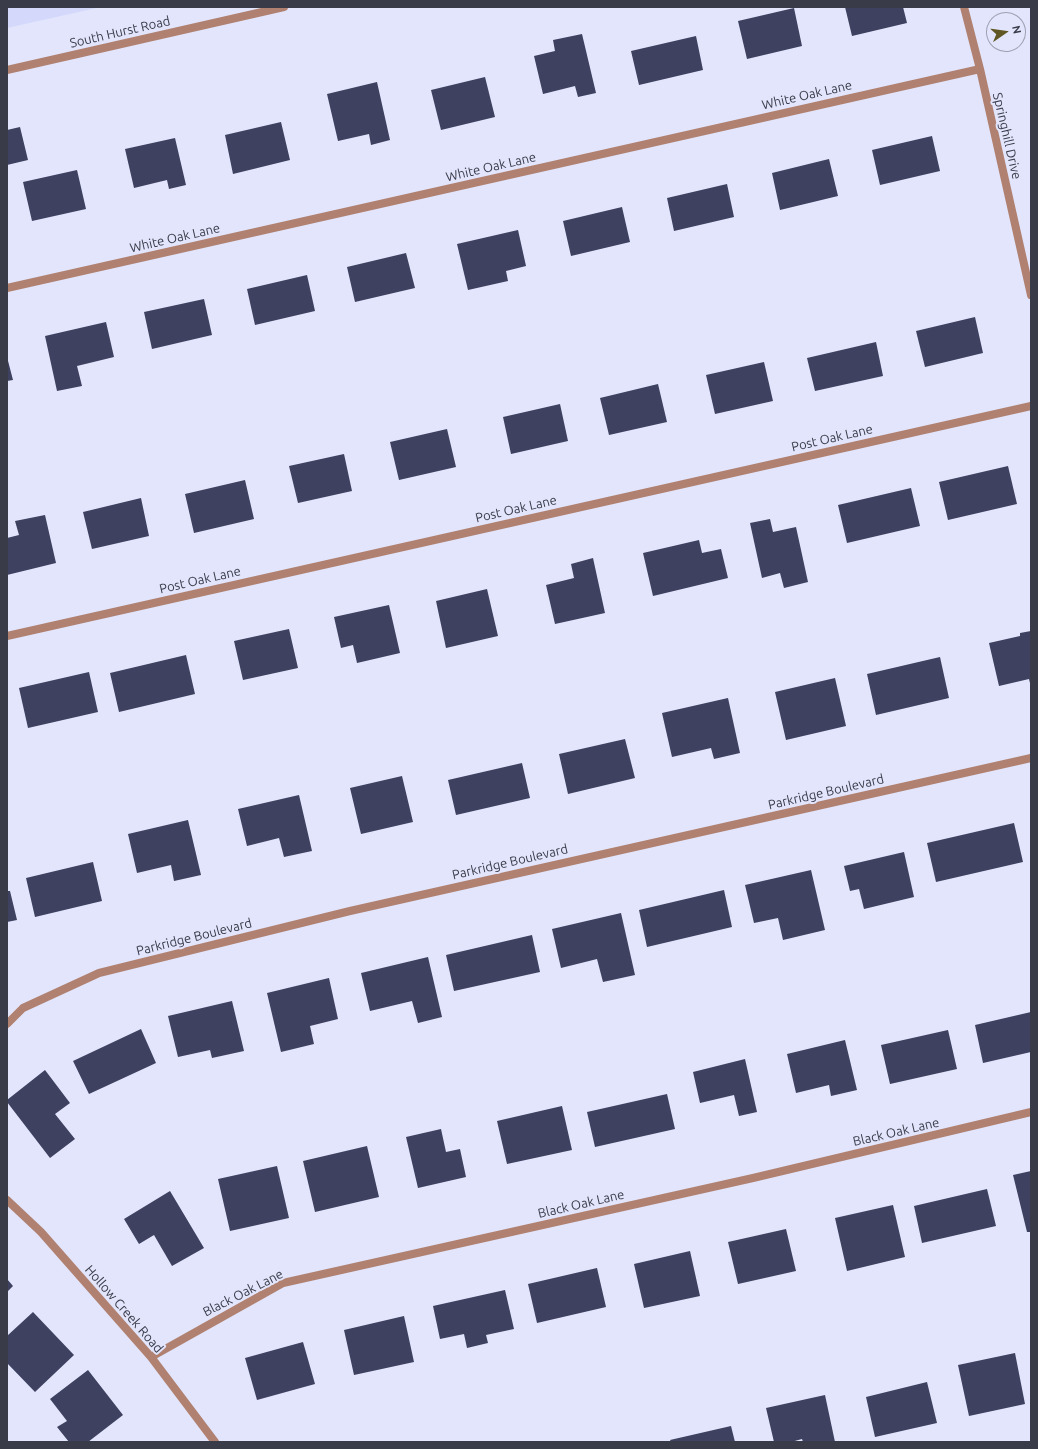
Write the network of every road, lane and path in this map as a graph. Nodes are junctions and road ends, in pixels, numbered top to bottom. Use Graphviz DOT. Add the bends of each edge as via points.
graph roads {
  1 [pos="284,7"];
  2 [pos="964,7"];
  3 [pos="980,69"];
  4 [pos="7,70"];
  5 [pos="7,288"];
  6 [pos="1031,295"];
  7 [pos="1031,406"];
  8 [pos="7,636"];
  9 [pos="1031,758"];
  10 [pos="7,1024"];
  11 [pos="1031,1112"];
  12 [pos="7,1200"];
  13 [pos="150,1357"];
  14 [pos="215,1442"];
  1 -- 4 [label="street, South Hurst Road"];
  2 -- 3 [label="street, Springhill Drive"];
  3 -- 5 [label="street, White Oak Lane"];
  3 -- 6 [label="street, Springhill Drive"];
  7 -- 8 [label="street, Post Oak Lane"];
  9 -- 10 [label="street, Parkridge Boulevard" via="350,910 100,973 23,1008"];
  11 -- 13 [label="street, Black Oak Lane" via="753,1178 283,1283"];
  12 -- 13 [label="street, Hollow Creek Road" via="41,1232"];
  13 -- 14 [label="street, Hollow Creek Road"];
}
